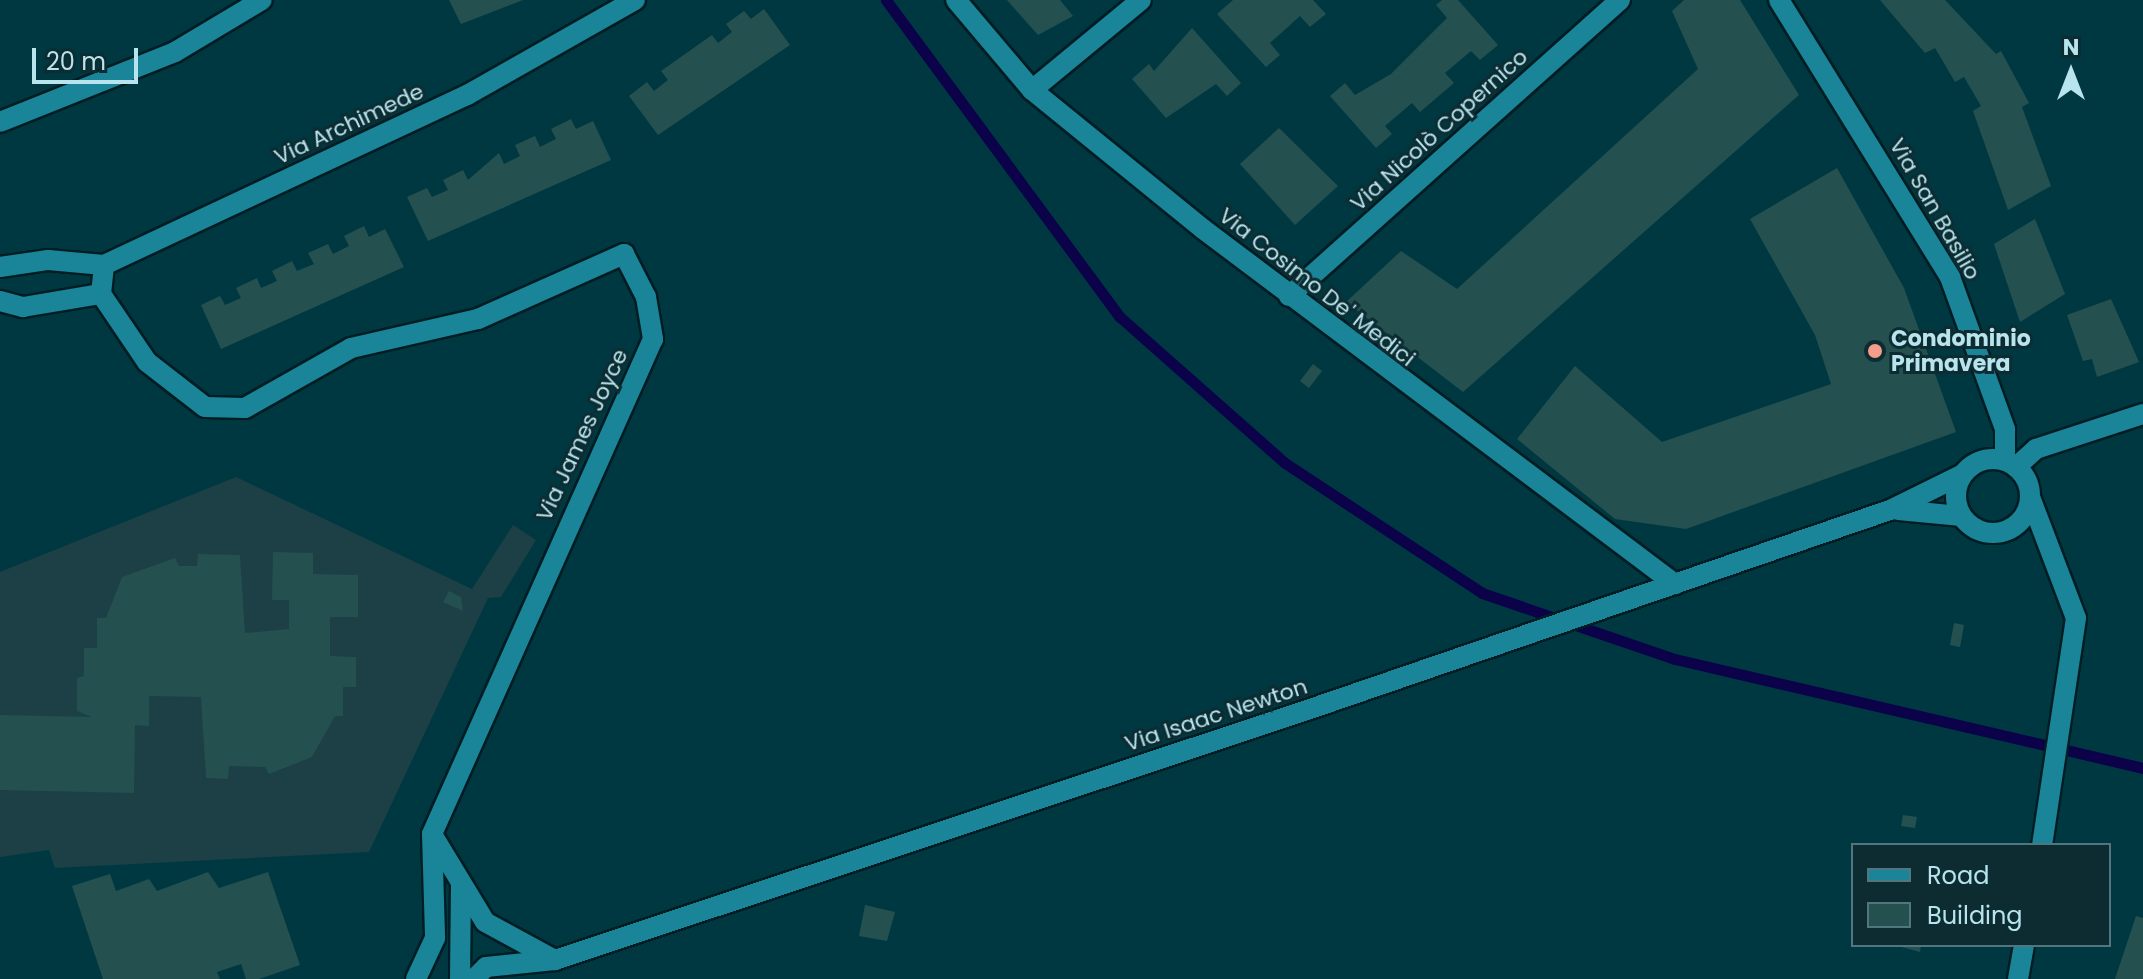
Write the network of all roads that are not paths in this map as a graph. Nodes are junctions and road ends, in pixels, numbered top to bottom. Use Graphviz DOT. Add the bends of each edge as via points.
graph roads {
  1 [pos="262,0"];
  2 [pos="635,0"];
  3 [pos="956,0"];
  4 [pos="1141,0"];
  5 [pos="1620,0"];
  6 [pos="1779,0"];
  7 [pos="1032,90"];
  8 [pos="0,122"];
  9 [pos="104,265"];
  10 [pos="0,267"];
  11 [pos="101,294"];
  12 [pos="1289,296"];
  13 [pos="0,301"];
  14 [pos="2143,414"];
  15 [pos="2011,463"];
  16 [pos="1961,475"];
  17 [pos="2030,497"];
  18 [pos="1890,510"];
  19 [pos="1960,516"];
  20 [pos="2011,528"];
  21 [pos="2051,540"];
  22 [pos="1675,584"];
  23 [pos="432,834"];
  24 [pos="2042,843"];
  25 [pos="461,882"];
  26 [pos="2024,947"];
  27 [pos="555,960"];
  28 [pos="416,979"];
  29 [pos="460,979"];
  30 [pos="474,979"];
  31 [pos="527,979"];
  32 [pos="2018,979"];
  1 -- 8 [label="street" via="175,52"];
  2 -- 9 [label="street, Via Archimede" via="467,95"];
  3 -- 7 [label="street, Via Cosimo De' Medici"];
  4 -- 7 [label="street"];
  5 -- 12 [label="street, Via Nicolò Copernico"];
  6 -- 15 [label="street, Via San Basilio" via="1950,277 2005,429"];
  7 -- 12 [label="street, Via Cosimo De' Medici"];
  9 -- 10 [label="street" via="48,260"];
  9 -- 11 [label="street"];
  11 -- 13 [label="street" via="23,307"];
  11 -- 23 [label="street, Via James Joyce" via="147,362 205,407 245,408 351,348 478,319 624,254 646,297 653,339"];
  12 -- 22 [label="street, Via Cosimo De' Medici"];
  14 -- 15 [label="street" via="2036,449"];
  15 -- 16 [label="street" via="1983,459"];
  15 -- 17 [label="street"];
  16 -- 18 [label="street, Via Isaac Newton"];
  16 -- 19 [label="street" via="1955,497"];
  17 -- 20 [label="street"];
  17 -- 21 [label="street"];
  18 -- 19 [label="street, Via Isaac Newton"];
  18 -- 22 [label="street, Via Isaac Newton"];
  19 -- 20 [label="street" via="1993,533"];
  20 -- 21 [label="street"];
  21 -- 24 [label="street" via="2076,618 2071,688"];
  22 -- 27 [label="street, Via Isaac Newton"];
  23 -- 25 [label="street"];
  23 -- 28 [label="street, Via James Joyce" via="435,938"];
  25 -- 27 [label="street" via="485,922"];
  25 -- 29 [label="street"];
  26 -- 32 [label="street"];
  27 -- 30 [label="street, Via Isaac Newton" via="486,967"];
  27 -- 31 [label="street, Via Isaac Newton"];
}
